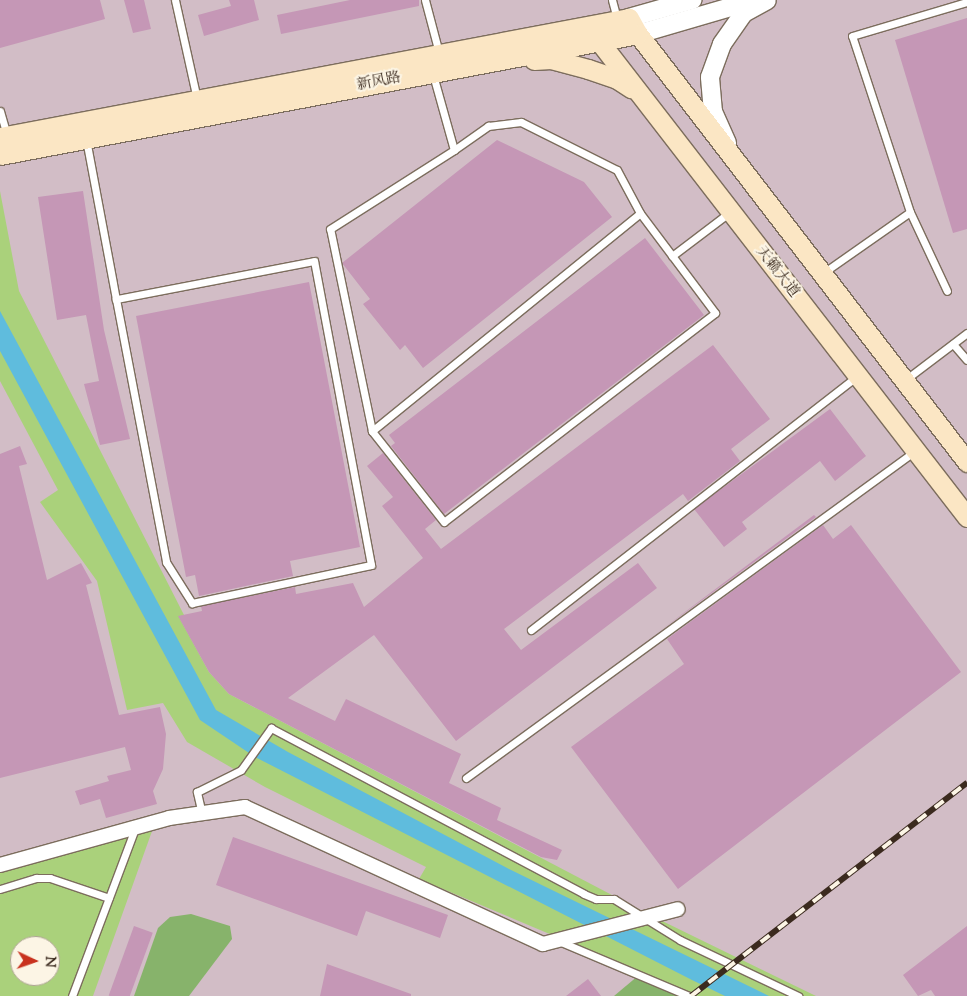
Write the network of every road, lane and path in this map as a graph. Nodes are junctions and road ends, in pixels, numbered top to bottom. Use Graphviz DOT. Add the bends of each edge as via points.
graph roads {
  1 [pos="175,0"];
  2 [pos="425,0"];
  3 [pos="612,0"];
  4 [pos="692,0"];
  5 [pos="756,0"];
  6 [pos="767,0"];
  7 [pos="967,2"];
  8 [pos="628,24"];
  9 [pos="593,33"];
  10 [pos="439,53"];
  11 [pos="498,60"];
  12 [pos="432,72"];
  13 [pos="639,94"];
  14 [pos="197,99"];
  15 [pos="0,111"];
  16 [pos="4,136"];
  17 [pos="86,138"];
  18 [pos="454,150"];
  19 [pos="0,155"];
  20 [pos="734,159"];
  21 [pos="730,211"];
  22 [pos="910,212"];
  23 [pos="640,213"];
  24 [pos="672,256"];
  25 [pos="822,274"];
  26 [pos="947,291"];
  27 [pos="116,299"];
  28 [pos="967,334"];
  29 [pos="953,344"];
  30 [pos="967,360"];
  31 [pos="857,375"];
  32 [pos="904,380"];
  33 [pos="372,431"];
  34 [pos="916,451"];
  35 [pos="967,462"];
  36 [pos="967,517"];
  37 [pos="530,630"];
  38 [pos="466,778"];
  39 [pos="202,814"];
  40 [pos="135,828"];
  41 [pos="0,865"];
  42 [pos="0,889"];
  43 [pos="109,898"];
  44 [pos="678,909"];
  45 [pos="636,918"];
  46 [pos="558,940"];
  47 [pos="72,996"];
  48 [pos="689,996"];
  49 [pos="798,996"];
  1 -- 14 [label="lane"];
  2 -- 10 [label="lane"];
  3 -- 8 [label="lane"];
  4 -- 8 [label="street, 新风路"];
  5 -- 8 [label="street, 新风路"];
  6 -- 20 [label="street" via="744,13 722,44 710,77 713,112"];
  7 -- 22 [label="lane" via="852,36"];
  8 -- 9 [label="main road, 新风路"];
  8 -- 20 [label="main road"];
  9 -- 10 [label="main road, 新风路"];
  9 -- 11 [label="main road, 新风路"];
  9 -- 13 [label="main road, 天籁大道"];
  10 -- 14 [label="main road, 新风路"];
  11 -- 12 [label="main road, 新风路"];
  11 -- 13 [label="main road" via="551,60 617,79"];
  12 -- 17 [label="main road, 新风路"];
  12 -- 18 [label="lane"];
  13 -- 21 [label="main road, 天籁大道"];
  14 -- 16 [label="main road, 新风路"];
  15 -- 16 [label="lane"];
  17 -- 19 [label="main road, 新风路"];
  17 -- 27 [label="lane"];
  18 -- 23 [label="lane" via="488,126 521,122 617,170"];
  18 -- 33 [label="lane" via="330,230"];
  20 -- 25 [label="main road"];
  21 -- 24 [label="lane"];
  21 -- 31 [label="main road, 天籁大道"];
  22 -- 25 [label="lane"];
  22 -- 26 [label="lane"];
  23 -- 24 [label="lane"];
  23 -- 33 [label="lane"];
  24 -- 33 [label="lane" via="715,313 444,522"];
  25 -- 32 [label="main road"];
  27 -- 27 [label="lane" via="166,562 192,603 371,565 314,261"];
  28 -- 29 [label="lane"];
  29 -- 30 [label="lane"];
  29 -- 32 [label="lane"];
  31 -- 34 [label="main road, 天籁大道"];
  31 -- 37 [label="lane"];
  32 -- 35 [label="main road"];
  34 -- 36 [label="main road, 天籁大道"];
  34 -- 38 [label="lane"];
  39 -- 40 [label="street"];
  39 -- 45 [label="lane" via="197,792 241,770 271,728 584,894 596,899 614,899"];
  39 -- 46 [label="street" via="245,807 543,944"];
  40 -- 41 [label="street"];
  40 -- 43 [label="lane"];
  42 -- 43 [label="lane" via="36,878 50,878"];
  43 -- 47 [label="lane"];
  44 -- 45 [label="street"];
  45 -- 46 [label="street"];
  45 -- 49 [label="lane"];
  46 -- 48 [label="lane"];
}
